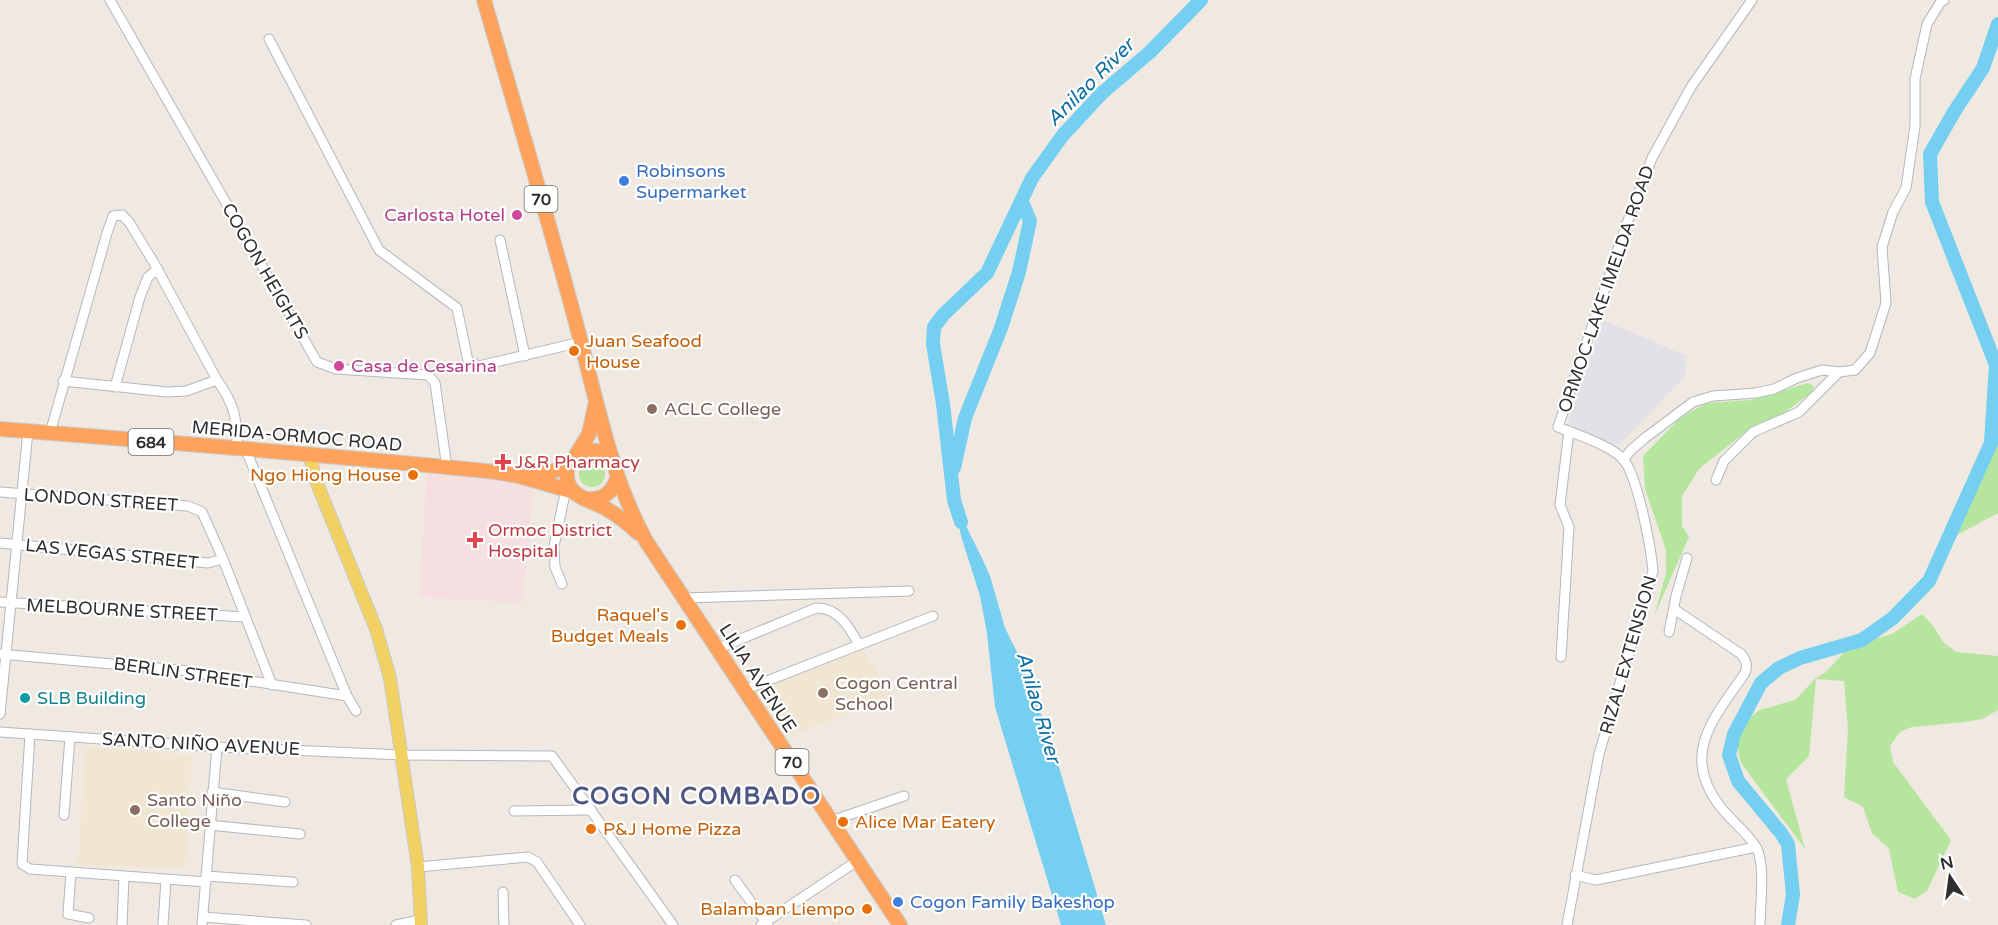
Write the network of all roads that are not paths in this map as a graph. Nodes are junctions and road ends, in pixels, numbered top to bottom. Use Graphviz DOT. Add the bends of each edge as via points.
graph roads {
  1 [pos="110,0"];
  2 [pos="484,0"];
  3 [pos="1752,0"];
  4 [pos="1944,0"];
  5 [pos="269,39"];
  6 [pos="500,240"];
  7 [pos="158,269"];
  8 [pos="581,342"];
  9 [pos="525,356"];
  10 [pos="1839,372"];
  11 [pos="216,380"];
  12 [pos="63,381"];
  13 [pos="115,387"];
  14 [pos="596,401"];
  15 [pos="0,429"];
  16 [pos="28,431"];
  17 [pos="1569,431"];
  18 [pos="50,433"];
  19 [pos="241,449"];
  20 [pos="309,453"];
  21 [pos="573,459"];
  22 [pos="612,459"];
  23 [pos="1623,460"];
  24 [pos="447,468"];
  25 [pos="519,476"];
  26 [pos="617,478"];
  27 [pos="1716,480"];
  28 [pos="0,492"];
  29 [pos="22,494"];
  30 [pos="576,494"];
  31 [pos="646,541"];
  32 [pos="0,543"];
  33 [pos="17,545"];
  34 [pos="1687,558"];
  35 [pos="223,559"];
  36 [pos="562,584"];
  37 [pos="909,591"];
  38 [pos="685,598"];
  39 [pos="0,602"];
  40 [pos="11,603"];
  41 [pos="1674,609"];
  42 [pos="933,616"];
  43 [pos="244,617"];
  44 [pos="1669,632"];
  45 [pos="859,645"];
  46 [pos="718,648"];
  47 [pos="3,654"];
  48 [pos="1561,657"];
  49 [pos="272,685"];
  50 [pos="744,690"];
  51 [pos="347,696"];
  52 [pos="356,711"];
  53 [pos="0,714"];
  54 [pos="0,732"];
  55 [pos="30,734"];
  56 [pos="70,737"];
  57 [pos="218,747"];
  58 [pos="403,755"];
  59 [pos="212,792"];
  60 [pos="904,796"];
  61 [pos="285,802"];
  62 [pos="591,810"];
  63 [pos="514,811"];
  64 [pos="64,815"];
  65 [pos="831,821"];
  66 [pos="209,825"];
  67 [pos="300,834"];
  68 [pos="1755,847"];
  69 [pos="857,861"];
  70 [pos="418,867"];
  71 [pos="71,872"];
  72 [pos="1575,874"];
  73 [pos="123,877"];
  74 [pos="206,879"];
  75 [pos="166,880"];
  76 [pos="735,880"];
  77 [pos="293,882"];
  78 [pos="502,892"];
  79 [pos="89,918"];
  80 [pos="203,921"];
  81 [pos="421,923"];
  82 [pos="764,924"];
  83 [pos="122,925"];
  84 [pos="163,925"];
  85 [pos="306,925"];
  86 [pos="396,925"];
  87 [pos="504,925"];
  88 [pos="580,925"];
  89 [pos="673,925"];
  90 [pos="900,925"];
  91 [pos="1567,925"];
  92 [pos="1760,925"];
  1 -- 24 [label="street, COGON HEIGHTS" via="317,362 336,369 428,375 435,383"];
  2 -- 8 [label="highway, 70"];
  3 -- 17 [label="street, ORMOC-LAKE IMELDA ROAD" via="1691,87 1652,158 1558,427"];
  4 -- 10 [label="street" via="1927,24 1916,79 1915,126 1906,188 1882,247 1886,303 1883,314 1869,353 1855,370"];
  5 -- 9 [label="street" via="379,250 457,308 468,361 479,366"];
  6 -- 9 [label="street"];
  7 -- 11 [label="street"];
  7 -- 12 [label="street" via="129,222 122,215 113,216"];
  7 -- 13 [label="street" via="148,277 140,297"];
  8 -- 9 [label="street"];
  8 -- 14 [label="highway, 70"];
  10 -- 23 [label="street" via="1822,370 1774,389 1693,402"];
  10 -- 27 [label="street" via="1799,412 1753,432 1724,461"];
  11 -- 13 [label="street" via="186,391"];
  11 -- 19 [label="street" via="229,397"];
  12 -- 13 [label="street"];
  12 -- 18 [label="street"];
  14 -- 21 [label="highway, 70" via="592,425"];
  14 -- 22 [label="highway, 70"];
  15 -- 16 [label="highway, MERIDA-ORMOC ROAD / 684"];
  16 -- 18 [label="highway, MERIDA-ORMOC ROAD / 684"];
  16 -- 29 [label="street"];
  17 -- 23 [label="street"];
  17 -- 48 [label="street" via="1560,505 1569,527"];
  18 -- 19 [label="highway, MERIDA-ORMOC ROAD / 684"];
  19 -- 20 [label="highway, MERIDA-ORMOC ROAD / 684"];
  19 -- 51 [label="street"];
  20 -- 24 [label="highway, MERIDA-ORMOC ROAD / 684"];
  20 -- 58 [label="main road" via="316,481 376,629 390,678"];
  21 -- 22 [label="highway" via="597,450"];
  21 -- 25 [label="highway, MERIDA-ORMOC ROAD / 684" via="545,474"];
  21 -- 30 [label="highway" via="567,474"];
  22 -- 26 [label="highway, 70"];
  23 -- 72 [label="street, RIZAL EXTENSION" via="1630,471 1651,545 1653,572 1599,754"];
  24 -- 25 [label="highway, MERIDA-ORMOC ROAD / 684"];
  25 -- 30 [label="highway, MERIDA-ORMOC ROAD / 684"];
  26 -- 30 [label="highway" via="606,495 593,500"];
  26 -- 31 [label="highway, 70"];
  28 -- 29 [label="street, LONDON STREET"];
  29 -- 33 [label="street"];
  29 -- 35 [label="street, LONDON STREET" via="188,506 202,512"];
  30 -- 31 [label="highway, 70" via="615,514"];
  30 -- 36 [label="street" via="554,546 555,567"];
  31 -- 38 [label="highway, LILIA AVENUE / 70"];
  32 -- 33 [label="street, LAS VEGAS STREET"];
  33 -- 35 [label="street, LAS VEGAS STREET" via="208,563"];
  33 -- 40 [label="street"];
  34 -- 41 [label="street"];
  35 -- 43 [label="street"];
  37 -- 38 [label="street"];
  38 -- 46 [label="highway, LILIA AVENUE / 70"];
  39 -- 40 [label="street, MELBOURNE STREET"];
  40 -- 43 [label="street, MELBOURNE STREET"];
  40 -- 47 [label="street"];
  41 -- 44 [label="street"];
  41 -- 68 [label="street" via="1745,660 1745,673 1709,726 1704,739 1703,767 1713,796"];
  42 -- 45 [label="street"];
  43 -- 49 [label="street"];
  45 -- 46 [label="street" via="842,619 831,610 816,608"];
  45 -- 50 [label="street"];
  46 -- 50 [label="highway, LILIA AVENUE / 70"];
  47 -- 49 [label="street, BERLIN STREET" via="180,670"];
  47 -- 53 [label="street"];
  49 -- 51 [label="street, BERLIN STREET"];
  50 -- 65 [label="highway, LILIA AVENUE / 70"];
  51 -- 52 [label="street"];
  54 -- 55 [label="street, SANTO NIÑO AVENUE"];
  55 -- 56 [label="street, SANTO NIÑO AVENUE"];
  55 -- 71 [label="street" via="22,864 30,869"];
  56 -- 57 [label="street, SANTO NIÑO AVENUE"];
  56 -- 64 [label="street"];
  57 -- 58 [label="street, SANTO NIÑO AVENUE"];
  57 -- 59 [label="street"];
  58 -- 62 [label="street, SANTO NIÑO AVENUE" via="552,756"];
  58 -- 70 [label="main road"];
  59 -- 61 [label="street"];
  59 -- 66 [label="street"];
  60 -- 65 [label="street"];
  62 -- 63 [label="street"];
  62 -- 89 [label="street"];
  65 -- 69 [label="highway, LILIA AVENUE / 70"];
  66 -- 67 [label="street"];
  66 -- 74 [label="street"];
  68 -- 72 [label="street" via="1596,880"];
  68 -- 92 [label="street" via="1760,860"];
  69 -- 82 [label="street"];
  69 -- 90 [label="highway, LILIA AVENUE / 70"];
  70 -- 81 [label="main road"];
  70 -- 88 [label="street" via="528,857 537,862"];
  71 -- 73 [label="street"];
  71 -- 79 [label="street" via="68,915"];
  72 -- 91 [label="street, RIZAL EXTENSION"];
  73 -- 75 [label="street"];
  73 -- 83 [label="street"];
  74 -- 75 [label="street"];
  74 -- 77 [label="street"];
  74 -- 80 [label="street"];
  75 -- 84 [label="street"];
  76 -- 82 [label="street"];
  78 -- 87 [label="street"];
  80 -- 85 [label="street"];
  81 -- 86 [label="street"];
}
